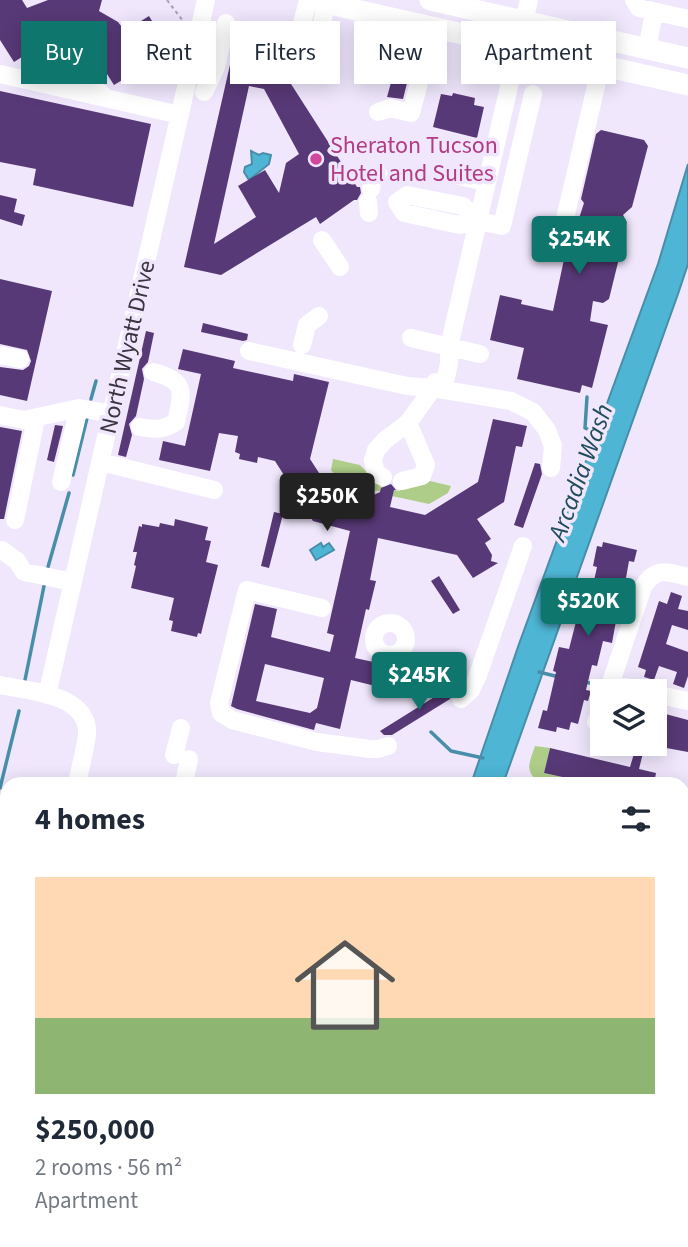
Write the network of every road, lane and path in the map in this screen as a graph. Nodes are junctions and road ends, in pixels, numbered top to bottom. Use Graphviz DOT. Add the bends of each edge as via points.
graph roads {
  1 [pos="167,0"];
  2 [pos="206,0"];
  3 [pos="430,0"];
  4 [pos="528,0"];
  5 [pos="634,0"];
  6 [pos="315,1"];
  7 [pos="654,12"];
  8 [pos="688,19"];
  9 [pos="182,21"];
  10 [pos="201,21"];
  11 [pos="318,21"];
  12 [pos="404,21"];
  13 [pos="523,21"];
  14 [pos="226,23"];
  15 [pos="616,42"];
  16 [pos="647,49"];
  17 [pos="688,58"];
  18 [pos="616,68"];
  19 [pos="0,74"];
  20 [pos="187,84"];
  21 [pos="419,84"];
  22 [pos="508,84"];
  23 [pos="597,84"];
  24 [pos="688,85"];
  25 [pos="204,92"];
  26 [pos="533,94"];
  27 [pos="378,112"];
  28 [pos="180,115"];
  29 [pos="176,133"];
  30 [pos="194,137"];
  31 [pos="454,175"];
  32 [pos="486,182"];
  33 [pos="478,221"];
  34 [pos="322,240"];
  35 [pos="560,240"];
  36 [pos="340,267"];
  37 [pos="319,316"];
  38 [pos="411,338"];
  39 [pos="302,345"];
  40 [pos="449,347"];
  41 [pos="249,351"];
  42 [pos="480,354"];
  43 [pos="0,355"];
  44 [pos="20,359"];
  45 [pos="153,372"];
  46 [pos="438,389"];
  47 [pos="79,408"];
  48 [pos="112,414"];
  49 [pos="0,415"];
  50 [pos="36,419"];
  51 [pos="408,424"];
  52 [pos="140,427"];
  53 [pos="100,462"];
  54 [pos="551,468"];
  55 [pos="383,477"];
  56 [pos="402,481"];
  57 [pos="61,482"];
  58 [pos="215,490"];
  59 [pos="15,520"];
  60 [pos="523,546"];
  61 [pos="2,550"];
  62 [pos="688,577"];
  63 [pos="73,582"];
  64 [pos="322,608"];
  65 [pos="613,679"];
  66 [pos="0,685"];
  67 [pos="47,695"];
  68 [pos="667,697"];
  69 [pos="461,699"];
  70 [pos="688,701"];
  71 [pos="181,728"];
  72 [pos="388,746"];
  73 [pos="78,777"];
  74 [pos="183,777"];
  1 -- 9 [label="path"];
  2 -- 10 [label="street, North Wyatt Drive"];
  3 -- 13 [label="main road"];
  4 -- 13 [label="street"];
  5 -- 7 [label="street" via="639,8"];
  6 -- 11 [label="street"];
  6 -- 12 [label="main road"];
  7 -- 8 [label="street"];
  7 -- 16 [label="street"];
  14 -- 25 [label="street" via="216,67"];
  15 -- 16 [label="main road"];
  16 -- 17 [label="main road"];
  18 -- 24 [label="main road"];
  19 -- 28 [label="street"];
  20 -- 28 [label="street, North Wyatt Drive"];
  21 -- 27 [label="street" via="411,113 390,108"];
  22 -- 32 [label="street"];
  23 -- 35 [label="street"];
  26 -- 33 [label="street" via="502,226"];
  28 -- 29 [label="street, North Wyatt Drive"];
  29 -- 30 [label="street"];
  29 -- 48 [label="street, North Wyatt Drive"];
  31 -- 32 [label="street"];
  32 -- 33 [label="street"];
  33 -- 40 [label="street"];
  34 -- 36 [label="street"];
  37 -- 39 [label="street" via="307,325"];
  38 -- 40 [label="street"];
  40 -- 42 [label="street"];
  40 -- 46 [label="street" via="440,357"];
  41 -- 46 [label="street"];
  43 -- 44 [label="street"];
  45 -- 52 [label="street" via="178,382 182,394 176,422 166,429"];
  46 -- 51 [label="street"];
  46 -- 54 [label="street" via="511,401 533,412 553,446"];
  47 -- 48 [label="street"];
  47 -- 50 [label="street"];
  47 -- 57 [label="street"];
  48 -- 53 [label="street, North Wyatt Drive"];
  49 -- 50 [label="street"];
  50 -- 59 [label="street"];
  51 -- 55 [label="street" via="376,450 373,468"];
  51 -- 56 [label="street" via="426,465 422,476"];
  53 -- 58 [label="street"];
  53 -- 63 [label="street, North Wyatt Drive"];
  60 -- 69 [label="street" via="478,676"];
  61 -- 63 [label="street" via="24,572"];
  62 -- 65 [label="street" via="663,571 650,576"];
  63 -- 67 [label="street, North Wyatt Drive"];
  64 -- 72 [label="street" via="247,590 219,703 221,713 232,720 317,741 370,749"];
  66 -- 67 [label="street"];
  67 -- 73 [label="street" via="65,700 82,714 87,733"];
  68 -- 70 [label="street"];
  71 -- 74 [label="street"];
}
